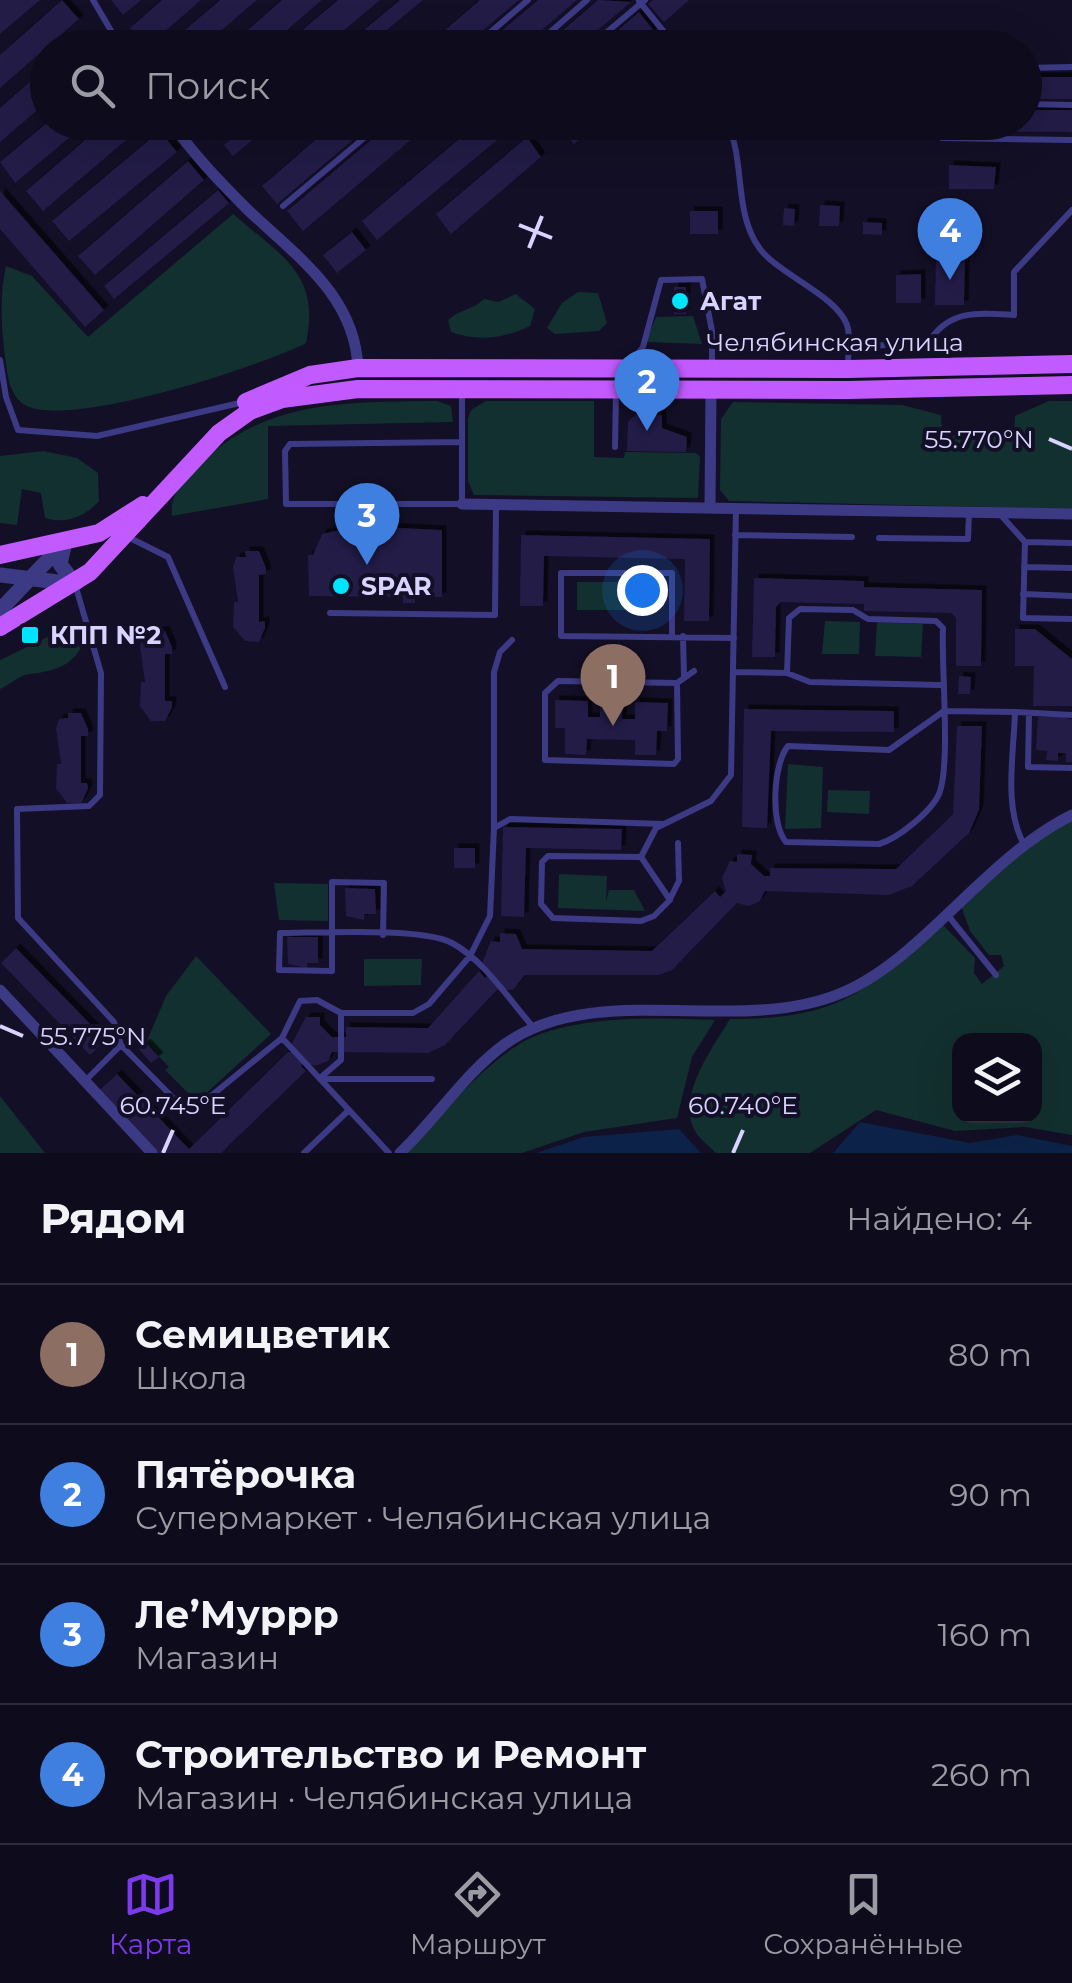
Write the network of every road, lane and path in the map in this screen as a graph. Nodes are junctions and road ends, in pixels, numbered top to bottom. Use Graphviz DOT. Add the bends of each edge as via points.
graph roads {
  1 [pos="92,0"];
  2 [pos="528,0"];
  3 [pos="587,0"];
  4 [pos="641,1"];
  5 [pos="110,30"];
  6 [pos="493,30"];
  7 [pos="553,30"];
  8 [pos="608,30"];
  9 [pos="663,30"];
  10 [pos="1042,68"];
  11 [pos="1072,68"];
  12 [pos="1042,104"];
  13 [pos="1072,105"];
  14 [pos="186,140"];
  15 [pos="362,140"];
  16 [pos="736,140"];
  17 [pos="1042,140"];
  18 [pos="1072,140"];
  19 [pos="283,206"];
  20 [pos="1072,210"];
  21 [pos="848,349"];
  22 [pos="0,360"];
  23 [pos="1072,364"];
  24 [pos="627,367"];
  25 [pos="712,367"];
  26 [pos="949,367"];
  27 [pos="358,368"];
  28 [pos="848,369"];
  29 [pos="1072,385"];
  30 [pos="616,387"];
  31 [pos="462,388"];
  32 [pos="711,388"];
  33 [pos="358,389"];
  34 [pos="949,389"];
  35 [pos="848,390"];
  36 [pos="246,402"];
  37 [pos="462,442"];
  38 [pos="615,447"];
  39 [pos="462,504"];
  40 [pos="496,505"];
  41 [pos="710,506"];
  42 [pos="736,507"];
  43 [pos="968,512"];
  44 [pos="998,512"];
  45 [pos="1072,514"];
  46 [pos="121,532"];
  47 [pos="735,536"];
  48 [pos="852,537"];
  49 [pos="878,538"];
  50 [pos="65,542"];
  51 [pos="1025,542"];
  52 [pos="1072,542"];
  53 [pos="0,556"];
  54 [pos="1024,567"];
  55 [pos="1072,568"];
  56 [pos="0,575"];
  57 [pos="27,578"];
  58 [pos="75,584"];
  59 [pos="1024,594"];
  60 [pos="1072,596"];
  61 [pos="0,610"];
  62 [pos="330,612"];
  63 [pos="1072,619"];
  64 [pos="0,627"];
  65 [pos="672,636"];
  66 [pos="683,636"];
  67 [pos="734,638"];
  68 [pos="512,640"];
  69 [pos="694,671"];
  70 [pos="733,672"];
  71 [pos="786,673"];
  72 [pos="680,681"];
  73 [pos="940,685"];
  74 [pos="225,686"];
  75 [pos="944,711"];
  76 [pos="1015,712"];
  77 [pos="1029,713"];
  78 [pos="1072,715"];
  79 [pos="1072,768"];
  80 [pos="1072,815"];
  81 [pos="663,824"];
  82 [pos="494,828"];
  83 [pos="678,843"];
  84 [pos="1024,844"];
  85 [pos="641,856"];
  86 [pos="670,900"];
  87 [pos="946,912"];
  88 [pos="331,934"];
  89 [pos="383,935"];
  90 [pos="470,956"];
  91 [pos="996,975"];
  92 [pos="0,990"];
  93 [pos="342,1013"];
  94 [pos="534,1028"];
  95 [pos="282,1038"];
  96 [pos="121,1045"];
  97 [pos="432,1078"];
  98 [pos="319,1079"];
  99 [pos="85,1081"];
  100 [pos="348,1110"];
  101 [pos="152,1153"];
  102 [pos="304,1153"];
  103 [pos="389,1153"];
  104 [pos="400,1153"];
  1 -- 5 [label="lane"];
  2 -- 6 [label="lane"];
  3 -- 7 [label="lane"];
  4 -- 8 [label="lane"];
  4 -- 9 [label="lane"];
  10 -- 11 [label="lane"];
  12 -- 13 [label="lane"];
  14 -- 27 [label="street" via="325,282 345,311"];
  15 -- 19 [label="lane"];
  16 -- 21 [label="lane" via="748,231 772,262 840,313"];
  17 -- 18 [label="lane"];
  20 -- 21 [label="lane" via="1014,272 1014,315 966,313 930,340"];
  21 -- 28 [label="lane"];
  22 -- 36 [label="lane" via="18,430 97,436"];
  23 -- 26 [label="main road, Челябинская улица"];
  24 -- 25 [label="main road, Челябинская улица"];
  24 -- 25 [label="lane" via="643,347 661,280 702,279"];
  24 -- 27 [label="main road, Челябинская улица"];
  25 -- 28 [label="main road, Челябинская улица"];
  25 -- 32 [label="main road"];
  26 -- 28 [label="main road, Челябинская улица"];
  26 -- 34 [label="main road"];
  27 -- 33 [label="main road"];
  27 -- 36 [label="main road, Челябинская улица" via="310,375"];
  28 -- 35 [label="main road"];
  29 -- 34 [label="main road, Челябинская улица"];
  30 -- 31 [label="main road, Челябинская улица"];
  30 -- 32 [label="main road, Челябинская улица"];
  30 -- 38 [label="lane"];
  31 -- 33 [label="main road, Челябинская улица"];
  31 -- 37 [label="lane"];
  32 -- 35 [label="main road, Челябинская улица"];
  32 -- 41 [label="street"];
  33 -- 46 [label="main road, Челябинская улица" via="282,399 250,411 220,432"];
  34 -- 35 [label="main road, Челябинская улица"];
  36 -- 46 [label="main road, Челябинская улица" via="196,445"];
  37 -- 39 [label="lane"];
  37 -- 39 [label="lane" via="294,443 286,451 286,504"];
  39 -- 40 [label="street"];
  40 -- 41 [label="street"];
  40 -- 62 [label="lane" via="495,615"];
  41 -- 42 [label="street"];
  42 -- 43 [label="street"];
  42 -- 47 [label="lane"];
  43 -- 44 [label="street"];
  43 -- 49 [label="lane" via="968,538"];
  44 -- 45 [label="street"];
  44 -- 51 [label="lane"];
  46 -- 50 [label="main road"];
  46 -- 58 [label="main road"];
  46 -- 74 [label="lane" via="168,557"];
  47 -- 48 [label="lane"];
  47 -- 67 [label="lane"];
  50 -- 53 [label="main road"];
  50 -- 57 [label="street"];
  50 -- 58 [label="street" via="60,564"];
  51 -- 52 [label="lane"];
  51 -- 54 [label="lane"];
  54 -- 55 [label="lane"];
  54 -- 59 [label="lane"];
  56 -- 57 [label="street"];
  57 -- 58 [label="street"];
  57 -- 61 [label="street"];
  58 -- 64 [label="main road"];
  58 -- 96 [label="lane" via="101,673 100,794 89,806 17,808 14,905 25,929 114,1022"];
  59 -- 60 [label="lane"];
  59 -- 63 [label="lane" via="1023,618"];
  65 -- 65 [label="lane" via="672,574 561,573 560,636"];
  65 -- 66 [label="lane"];
  66 -- 67 [label="lane"];
  66 -- 72 [label="lane"];
  67 -- 70 [label="lane"];
  68 -- 82 [label="lane" via="494,672"];
  69 -- 72 [label="lane"];
  70 -- 71 [label="lane"];
  70 -- 81 [label="lane" via="725,788 698,810"];
  71 -- 73 [label="lane" via="810,682"];
  71 -- 73 [label="lane" via="793,611 853,610 868,619 941,624"];
  72 -- 72 [label="lane" via="674,764 546,760 549,686"];
  73 -- 75 [label="lane"];
  75 -- 75 [label="lane" via="937,799 890,841 799,843 780,836 780,757 788,746 889,750"];
  75 -- 76 [label="lane"];
  76 -- 77 [label="lane"];
  76 -- 84 [label="lane" via="1013,806"];
  77 -- 78 [label="lane"];
  77 -- 79 [label="lane" via="1028,767"];
  80 -- 84 [label="street"];
  81 -- 82 [label="lane" via="510,819"];
  81 -- 85 [label="lane"];
  82 -- 90 [label="lane" via="493,906"];
  83 -- 86 [label="lane" via="679,881"];
  84 -- 87 [label="street"];
  85 -- 86 [label="lane"];
  85 -- 86 [label="lane" via="548,856 542,862 542,909 560,919 641,921"];
  87 -- 91 [label="lane"];
  87 -- 94 [label="street" via="877,973 816,1002 768,1010 587,1015"];
  88 -- 88 [label="lane" via="280,933 280,970 332,971"];
  88 -- 89 [label="lane"];
  88 -- 89 [label="lane" via="332,882 384,883"];
  89 -- 90 [label="lane" via="449,940"];
  90 -- 93 [label="lane" via="422,1010"];
  90 -- 94 [label="lane"];
  92 -- 99 [label="street"];
  93 -- 95 [label="lane" via="300,1000"];
  93 -- 98 [label="lane" via="341,1060"];
  94 -- 104 [label="street" via="478,1068"];
  95 -- 96 [label="lane" via="189,1114"];
  95 -- 98 [label="lane"];
  96 -- 99 [label="lane"];
  97 -- 98 [label="lane"];
  98 -- 100 [label="lane"];
  99 -- 101 [label="street"];
  100 -- 102 [label="lane"];
  100 -- 103 [label="lane"];
}
